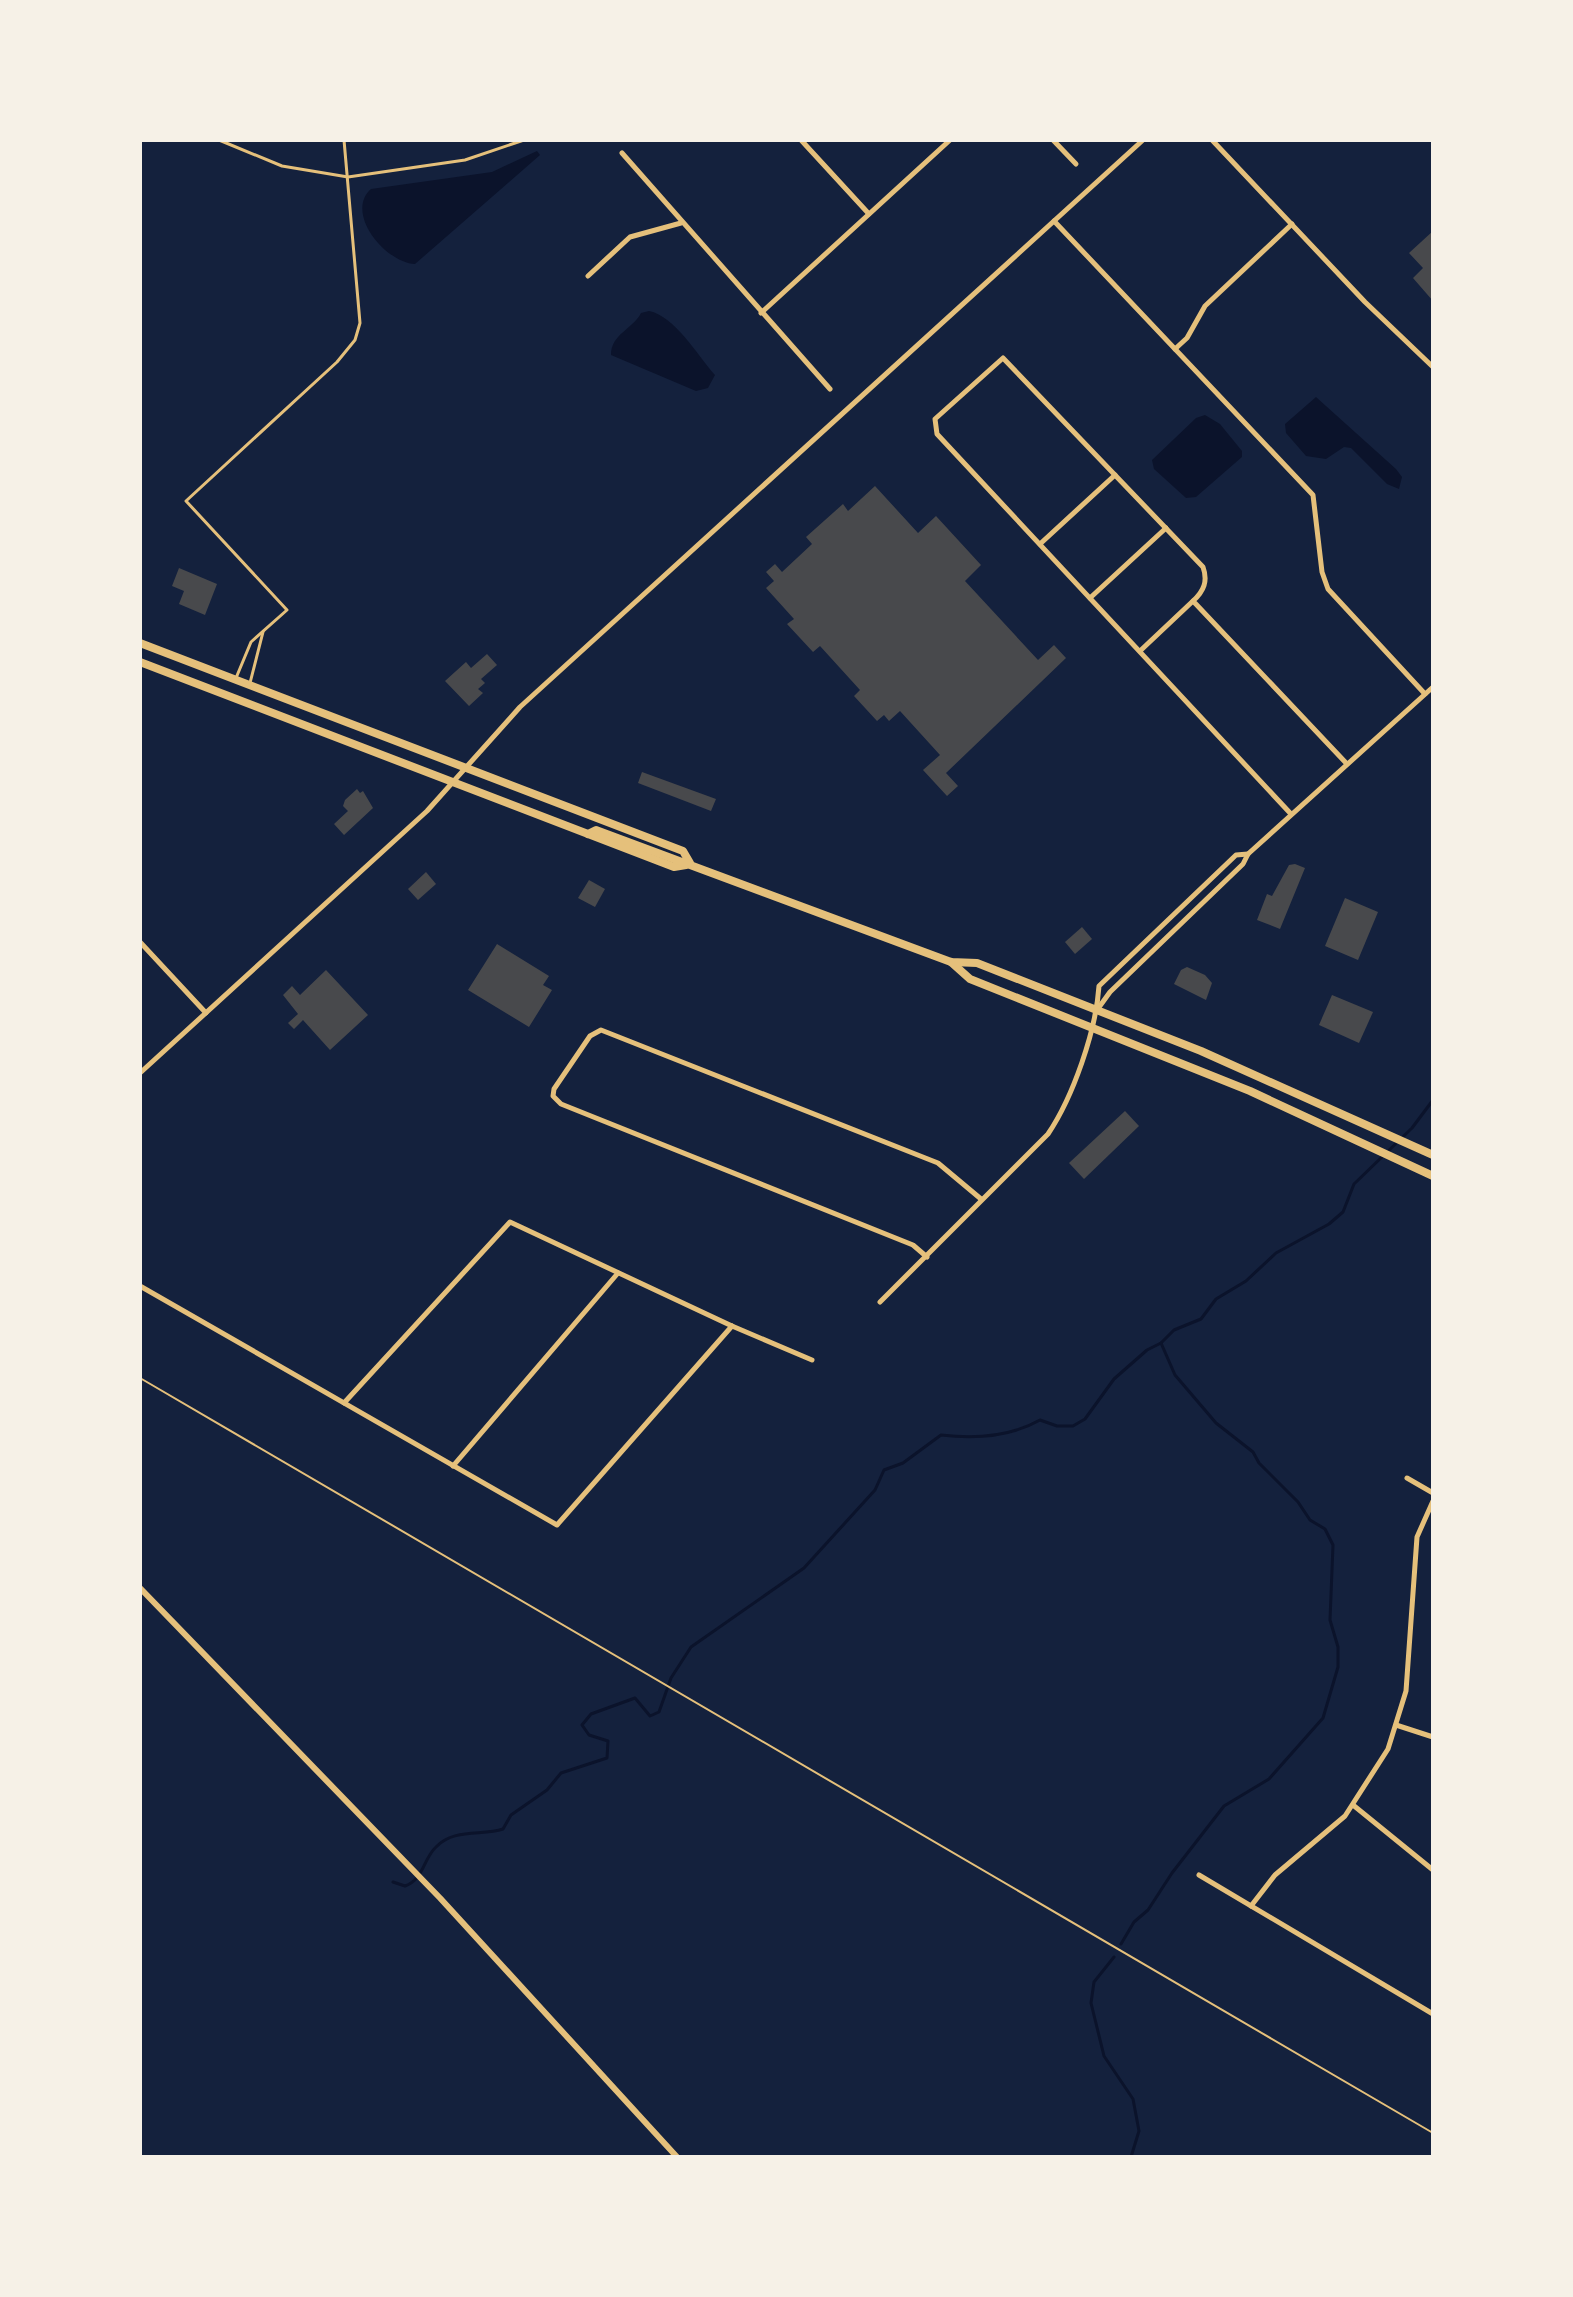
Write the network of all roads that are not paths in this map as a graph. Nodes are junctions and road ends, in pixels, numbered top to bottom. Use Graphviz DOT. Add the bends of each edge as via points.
graph roads {
  1 [pos="219,140"];
  2 [pos="344,140"];
  3 [pos="524,140"];
  4 [pos="801,140"];
  5 [pos="950,140"];
  6 [pos="1053,140"];
  7 [pos="1143,140"];
  8 [pos="1212,140"];
  9 [pos="622,153"];
  10 [pos="1076,164"];
  11 [pos="348,177"];
  12 [pos="869,214"];
  13 [pos="1054,221"];
  14 [pos="681,223"];
  15 [pos="1292,224"];
  16 [pos="588,276"];
  17 [pos="761,313"];
  18 [pos="1175,349"];
  19 [pos="1433,367"];
  20 [pos="830,389"];
  21 [pos="1115,475"];
  22 [pos="1166,528"];
  23 [pos="1040,544"];
  24 [pos="1090,598"];
  25 [pos="1193,601"];
  26 [pos="263,632"];
  27 [pos="140,643"];
  28 [pos="1140,651"];
  29 [pos="140,662"];
  30 [pos="235,679"];
  31 [pos="250,685"];
  32 [pos="1433,687"];
  33 [pos="1425,694"];
  34 [pos="1347,764"];
  35 [pos="464,766"];
  36 [pos="453,782"];
  37 [pos="1291,814"];
  38 [pos="1248,854"];
  39 [pos="690,864"];
  40 [pos="140,942"];
  41 [pos="951,962"];
  42 [pos="206,1013"];
  43 [pos="1096,1013"];
  44 [pos="1091,1027"];
  45 [pos="140,1073"];
  46 [pos="1433,1155"];
  47 [pos="1433,1176"];
  48 [pos="981,1199"];
  49 [pos="927,1257"];
  50 [pos="618,1273"];
  51 [pos="140,1286"];
  52 [pos="880,1302"];
  53 [pos="732,1326"];
  54 [pos="812,1360"];
  55 [pos="344,1403"];
  56 [pos="453,1466"];
  57 [pos="1407,1478"];
  58 [pos="1433,1493"];
  59 [pos="1433,1501"];
  60 [pos="140,1588"];
  61 [pos="1396,1725"];
  62 [pos="1433,1737"];
  63 [pos="1353,1805"];
  64 [pos="1433,1870"];
  65 [pos="1199,1875"];
  66 [pos="1251,1906"];
  67 [pos="1433,2014"];
  68 [pos="677,2157"];
  1 -- 11 [label="lane" via="282,166"];
  2 -- 11 [label="lane"];
  3 -- 11 [label="lane" via="465,160"];
  4 -- 12 [label="street"];
  5 -- 12 [label="street"];
  6 -- 10 [label="street"];
  7 -- 13 [label="street"];
  8 -- 15 [label="street"];
  9 -- 14 [label="street"];
  11 -- 26 [label="lane" via="360,323 355,340 186,501 287,610"];
  12 -- 17 [label="street"];
  13 -- 18 [label="street"];
  13 -- 35 [label="street" via="520,707"];
  14 -- 16 [label="street" via="630,237"];
  14 -- 17 [label="street"];
  15 -- 18 [label="street" via="1205,306"];
  15 -- 19 [label="street"];
  17 -- 20 [label="street"];
  18 -- 33 [label="street" via="1313,495 1328,589"];
  21 -- 22 [label="street"];
  21 -- 23 [label="street"];
  21 -- 23 [label="street" via="1003,358 935,419 937,434"];
  22 -- 24 [label="street"];
  22 -- 25 [label="street" via="1207,576"];
  23 -- 24 [label="street"];
  24 -- 28 [label="street"];
  25 -- 28 [label="street"];
  25 -- 34 [label="street"];
  26 -- 30 [label="lane" via="251,642"];
  26 -- 31 [label="lane"];
  27 -- 30 [label="main road"];
  28 -- 37 [label="street"];
  29 -- 36 [label="main road"];
  30 -- 31 [label="main road"];
  31 -- 35 [label="main road"];
  32 -- 33 [label="street"];
  33 -- 34 [label="street"];
  34 -- 37 [label="street"];
  35 -- 36 [label="street"];
  35 -- 39 [label="main road" via="683,851"];
  36 -- 39 [label="main road" via="588,834 596,830"];
  36 -- 42 [label="street"];
  37 -- 38 [label="street"];
  38 -- 43 [label="street" via="1110,992"];
  38 -- 43 [label="street" via="1236,855 1099,986"];
  39 -- 41 [label="main road"];
  40 -- 42 [label="street"];
  41 -- 43 [label="main road" via="977,963"];
  41 -- 44 [label="main road" via="970,979"];
  42 -- 45 [label="street"];
  43 -- 44 [label="street"];
  43 -- 46 [label="main road"];
  44 -- 47 [label="main road" via="1250,1091"];
  44 -- 48 [label="street" via="1054,1125"];
  48 -- 49 [label="street"];
  48 -- 49 [label="street" via="938,1163 601,1030 590,1036 554,1089 556,1100 913,1245"];
  49 -- 52 [label="street"];
  50 -- 53 [label="street"];
  50 -- 55 [label="street" via="510,1222"];
  50 -- 56 [label="street"];
  51 -- 55 [label="street"];
  53 -- 54 [label="street"];
  53 -- 56 [label="street" via="557,1525"];
  55 -- 56 [label="street"];
  57 -- 58 [label="street"];
  59 -- 61 [label="street" via="1417,1537 1408,1672"];
  60 -- 68 [label="street" via="440,1898"];
  61 -- 62 [label="street"];
  61 -- 63 [label="street" via="1379,1767"];
  63 -- 64 [label="street"];
  63 -- 66 [label="street" via="1275,1875"];
  65 -- 66 [label="street"];
  66 -- 67 [label="street"];
}
